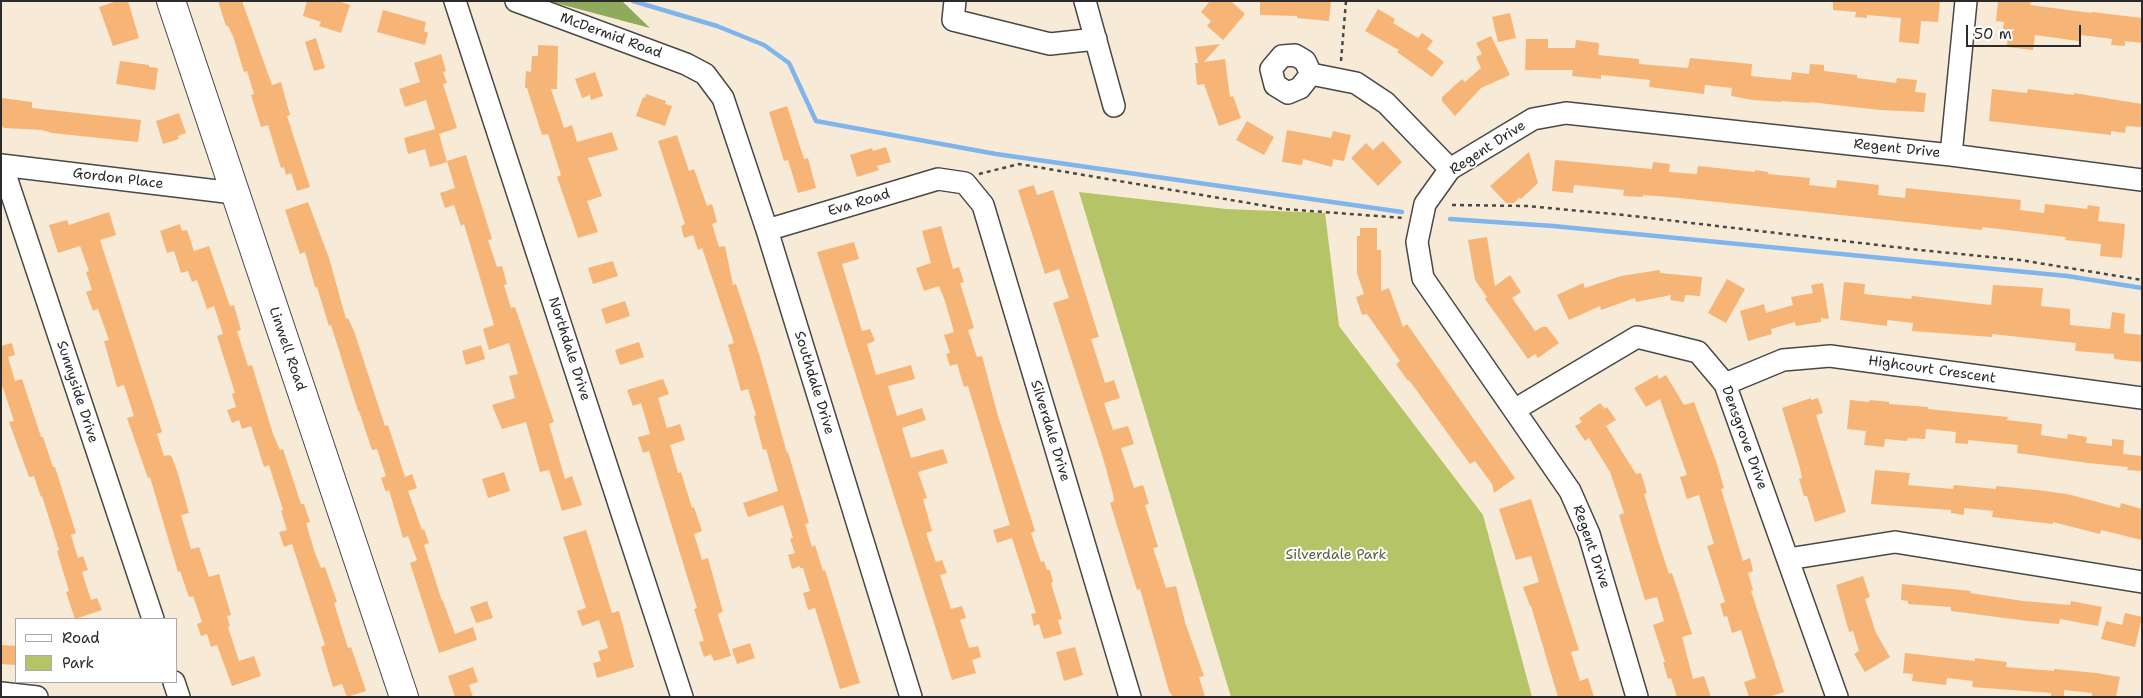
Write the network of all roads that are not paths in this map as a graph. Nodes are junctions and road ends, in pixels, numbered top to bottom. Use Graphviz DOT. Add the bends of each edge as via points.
graph roads {
  1 [pos="171,1"];
  2 [pos="455,1"];
  3 [pos="516,1"];
  4 [pos="955,1"];
  5 [pos="1085,1"];
  6 [pos="1966,1"];
  7 [pos="1096,39"];
  8 [pos="705,74"];
  9 [pos="1310,74"];
  10 [pos="1114,106"];
  11 [pos="1951,154"];
  12 [pos="1,165"];
  13 [pos="1450,169"];
  14 [pos="2142,180"];
  15 [pos="951,181"];
  16 [pos="234,193"];
  17 [pos="767,230"];
  18 [pos="1725,384"];
  19 [pos="2142,398"];
  20 [pos="1514,410"];
  21 [pos="1788,559"];
  22 [pos="2142,582"];
  23 [pos="153,618"];
  24 [pos="394,668"];
  25 [pos="174,683"];
  26 [pos="1,693"];
  27 [pos="37,697"];
  28 [pos="179,697"];
  29 [pos="382,697"];
  30 [pos="404,697"];
  31 [pos="682,697"];
  32 [pos="911,697"];
  33 [pos="1130,697"];
  34 [pos="1637,697"];
  35 [pos="1837,697"];
  1 -- 16 [label="main road, Linwell Road"];
  2 -- 31 [label="street, Northdale Drive"];
  3 -- 8 [label="street, McDermid Road"];
  4 -- 7 [label="street" via="953,20 1050,44"];
  5 -- 7 [label="street"];
  6 -- 11 [label="street"];
  7 -- 10 [label="street"];
  8 -- 17 [label="street, Southdale Drive" via="723,98"];
  9 -- 13 [label="street" via="1356,83 1386,103"];
  11 -- 13 [label="street, Regent Drive" via="1566,113 1533,119"];
  11 -- 14 [label="street, Regent Drive"];
  12 -- 16 [label="street, Gordon Place"];
  12 -- 23 [label="street, Sunnyside Drive"];
  13 -- 20 [label="street, Regent Drive" via="1425,204 1417,242 1423,278"];
  15 -- 17 [label="street, Eva Road" via="938,179"];
  15 -- 33 [label="street, Silverdale Drive" via="966,183 983,205"];
  16 -- 24 [label="main road, Linwell Road"];
  17 -- 32 [label="street, Southdale Drive"];
  18 -- 19 [label="street, Highcourt Crescent" via="1783,360 1830,356"];
  18 -- 20 [label="street, Densgrove Drive" via="1698,352 1638,337"];
  18 -- 21 [label="street, Densgrove Drive"];
  20 -- 34 [label="street, Regent Drive" via="1570,491 1589,534"];
  21 -- 22 [label="street" via="1895,542"];
  21 -- 35 [label="street, Densgrove Drive"];
  24 -- 29 [label="main road"];
  24 -- 30 [label="main road, Linwell Road"];
  25 -- 28 [label="street"];
  26 -- 27 [label="street"];
}
